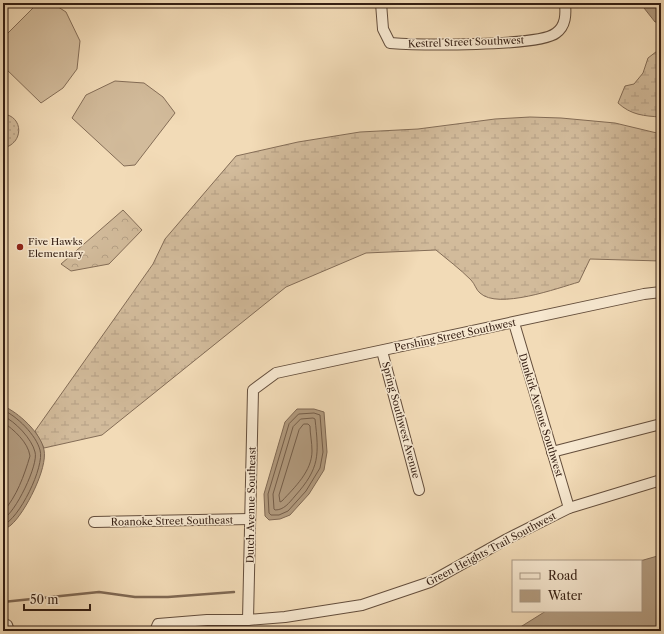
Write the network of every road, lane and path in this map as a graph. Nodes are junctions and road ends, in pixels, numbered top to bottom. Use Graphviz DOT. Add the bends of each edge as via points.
graph roads {
  1 [pos="381,3"];
  2 [pos="565,3"];
  3 [pos="661,292"];
  4 [pos="514,323"];
  5 [pos="382,351"];
  6 [pos="253,390"];
  7 [pos="661,424"];
  8 [pos="552,452"];
  9 [pos="661,480"];
  10 [pos="419,490"];
  11 [pos="569,508"];
  12 [pos="250,519"];
  13 [pos="94,522"];
  14 [pos="248,620"];
  15 [pos="155,631"];
  1 -- 2 [label="street, Kestrel Street Southwest" via="382,29 390,43 411,45 520,42 548,38 557,33 566,20"];
  3 -- 4 [label="street, Pershing Street Southwest"];
  4 -- 5 [label="street, Pershing Street Southwest"];
  4 -- 8 [label="street, Dunkirk Avenue Southwest"];
  5 -- 6 [label="street, Pershing Street Southwest" via="276,373"];
  5 -- 10 [label="street, Spring Southwest Avenue"];
  6 -- 12 [label="street, Dutch Avenue Southeast"];
  7 -- 8 [label="street"];
  8 -- 11 [label="street, Dunkirk Avenue Southwest"];
  9 -- 11 [label="street, Green Heights Trail Southwest"];
  11 -- 14 [label="street, Green Heights Trail Southwest" via="430,582 362,605"];
  12 -- 13 [label="street, Roanoke Street Southeast"];
  12 -- 14 [label="street, Dutch Avenue Southeast"];
  14 -- 15 [label="street, Green Heights Trail Southwest" via="158,624"];
}
